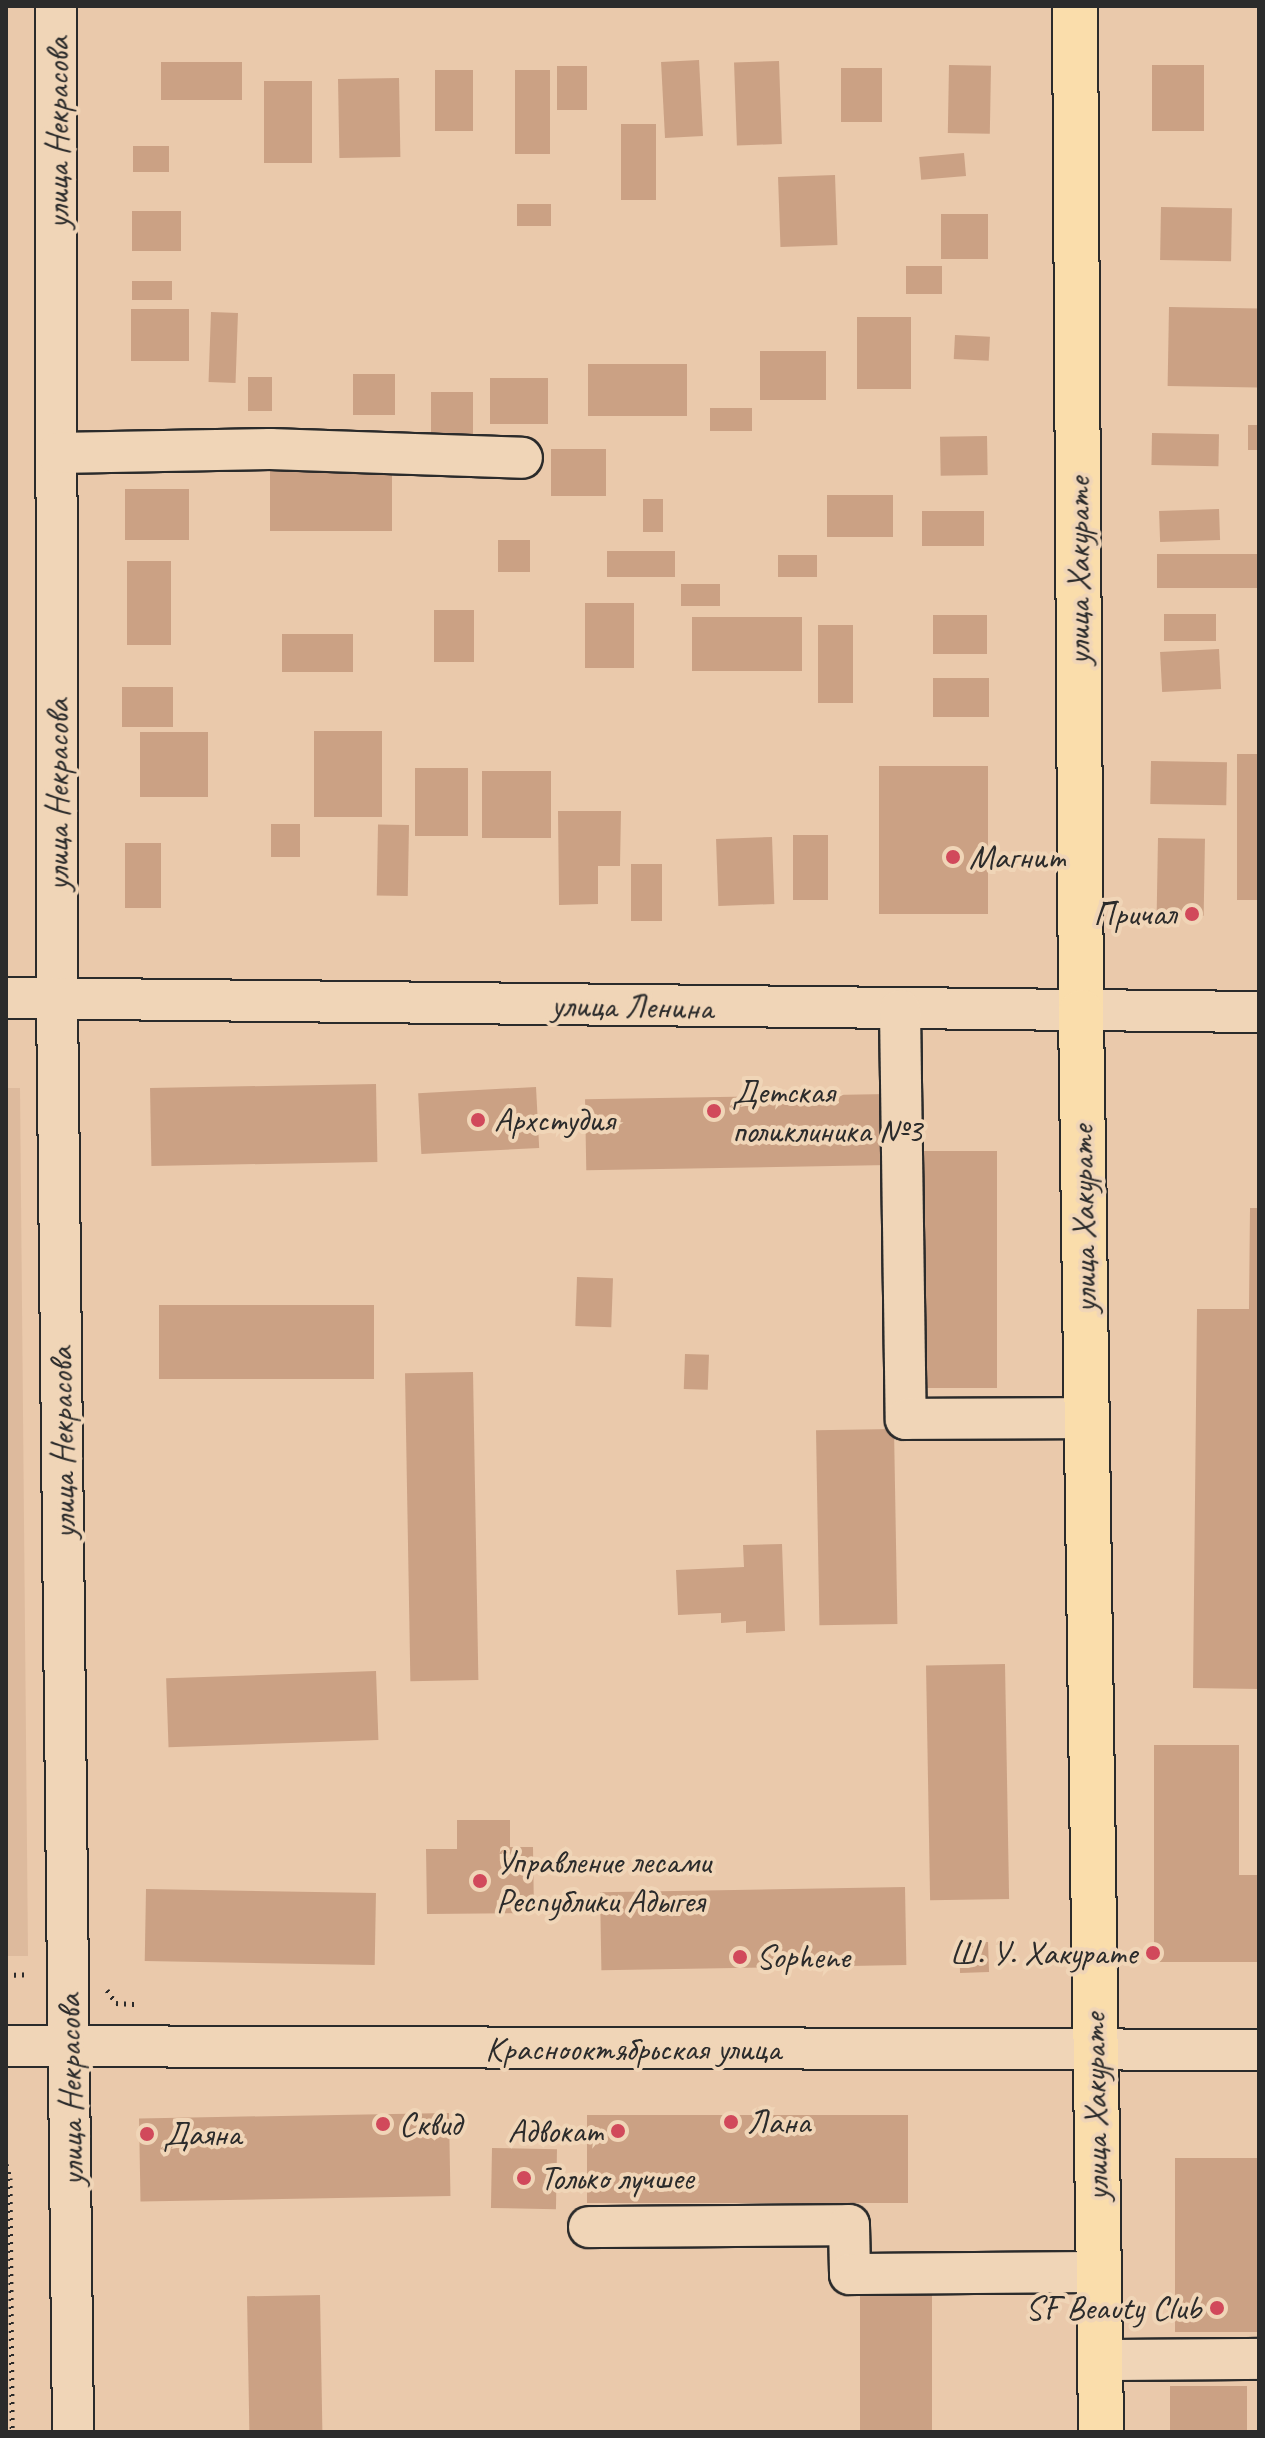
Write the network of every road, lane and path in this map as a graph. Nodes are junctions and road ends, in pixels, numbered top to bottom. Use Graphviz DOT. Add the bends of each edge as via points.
graph roads {
  1 [pos="56,6"];
  2 [pos="1075,6"];
  3 [pos="57,453"];
  4 [pos="522,458"];
  5 [pos="6,998"];
  6 [pos="57,998"];
  7 [pos="900,1010"];
  8 [pos="1081,1012"];
  9 [pos="1259,1012"];
  10 [pos="1086,1418"];
  11 [pos="6,2046"];
  12 [pos="69,2047"];
  13 [pos="1259,2050"];
  14 [pos="1093,2051"];
  15 [pos="6,2164"];
  16 [pos="589,2227"];
  17 [pos="1099,2272"];
  18 [pos="1259,2359"];
  19 [pos="1100,2360"];
  20 [pos="12,2432"];
  21 [pos="73,2432"];
  22 [pos="1101,2432"];
  1 -- 3 [label="street, улица Некрасова"];
  2 -- 8 [label="main road, улица Хакурате"];
  3 -- 4 [label="street" via="270,449"];
  3 -- 6 [label="street, улица Некрасова"];
  5 -- 6 [label="street, улица Ленина"];
  6 -- 7 [label="street, улица Ленина"];
  6 -- 12 [label="street, улица Некрасова"];
  7 -- 8 [label="street, улица Ленина"];
  7 -- 10 [label="street" via="906,1419"];
  8 -- 9 [label="street, улица Ленина"];
  8 -- 10 [label="main road, улица Хакурате"];
  10 -- 14 [label="main road, улица Хакурате"];
  11 -- 12 [label="street, Краснооктябрьская улица"];
  12 -- 14 [label="street, Краснооктябрьская улица"];
  12 -- 21 [label="street, улица Некрасова"];
  13 -- 14 [label="street, Краснооктябрьская улица"];
  14 -- 17 [label="main road, улица Хакурате"];
  15 -- 20 [label="path"];
  16 -- 17 [label="street" via="849,2225 850,2274"];
  17 -- 19 [label="main road, улица Хакурате"];
  18 -- 19 [label="street"];
  19 -- 22 [label="main road, улица Хакурате"];
}
